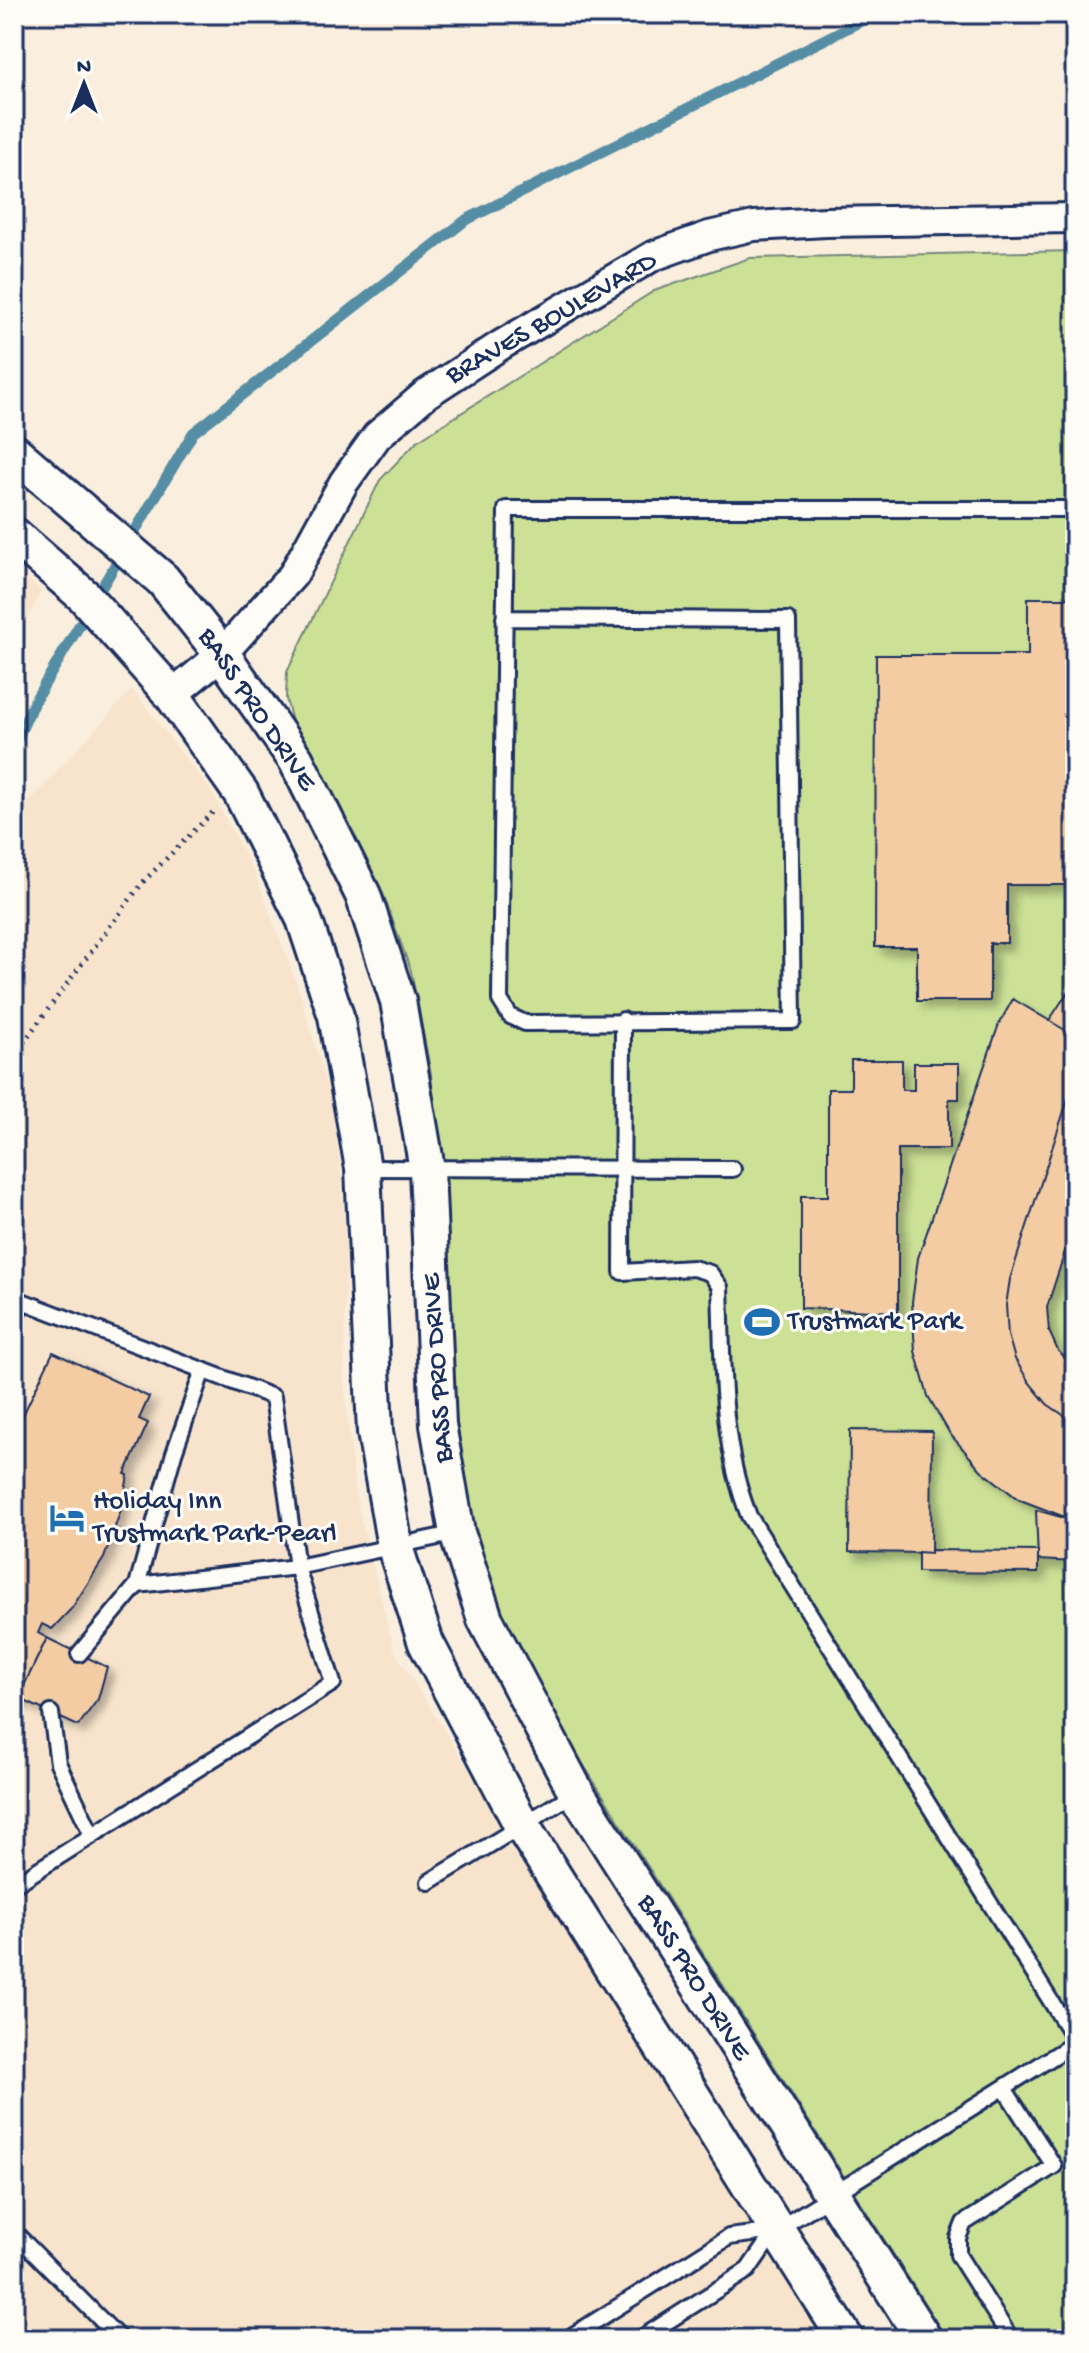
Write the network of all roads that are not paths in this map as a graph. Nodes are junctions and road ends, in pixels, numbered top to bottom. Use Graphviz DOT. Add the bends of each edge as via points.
graph roads {
  1 [pos="1075,218"];
  2 [pos="14,452"];
  3 [pos="1075,509"];
  4 [pos="14,535"];
  5 [pos="504,618"];
  6 [pos="222,654"];
  7 [pos="172,695"];
  8 [pos="623,1020"];
  9 [pos="363,1168"];
  10 [pos="427,1169"];
  11 [pos="623,1169"];
  12 [pos="733,1169"];
  13 [pos="14,1320"];
  14 [pos="203,1370"];
  15 [pos="457,1533"];
  16 [pos="395,1547"];
  17 [pos="297,1567"];
  18 [pos="137,1585"];
  19 [pos="79,1654"];
  20 [pos="51,1713"];
  21 [pos="576,1792"];
  22 [pos="521,1824"];
  23 [pos="92,1835"];
  24 [pos="429,1882"];
  25 [pos="14,1885"];
  26 [pos="1075,2042"];
  27 [pos="1004,2088"];
  28 [pos="831,2196"];
  29 [pos="775,2231"];
  30 [pos="14,2232"];
  31 [pos="120,2339"];
  32 [pos="567,2339"];
  33 [pos="640,2339"];
  34 [pos="846,2339"];
  35 [pos="924,2339"];
  36 [pos="1011,2339"];
  1 -- 6 [label="street, BRAVES BOULEVARD" via="754,226 653,256 438,385 377,436 344,482 293,575"];
  2 -- 6 [label="street, BASS PRO DRIVE" via="163,580"];
  3 -- 5 [label="lane" via="506,509"];
  4 -- 7 [label="street, BASS PRO DRIVE" via="84,596"];
  5 -- 8 [label="lane" via="500,1000 510,1016 525,1023"];
  5 -- 8 [label="lane" via="788,620 793,1021"];
  6 -- 7 [label="street, BRAVES BOULEVARD"];
  6 -- 10 [label="street, BASS PRO DRIVE" via="296,760 363,895 398,1001"];
  7 -- 9 [label="street, BASS PRO DRIVE" via="238,788 304,919 336,1016"];
  8 -- 11 [label="lane"];
  9 -- 10 [label="lane"];
  9 -- 16 [label="street, BASS PRO DRIVE" via="375,1432"];
  10 -- 11 [label="lane"];
  10 -- 15 [label="street, BASS PRO DRIVE" via="438,1425"];
  11 -- 12 [label="lane"];
  11 -- 26 [label="lane" via="622,1272 693,1268 710,1273 720,1287 726,1424 736,1484 749,1516"];
  13 -- 14 [label="lane" via="22,1301"];
  14 -- 17 [label="lane" via="273,1397"];
  14 -- 18 [label="lane"];
  15 -- 16 [label="lane"];
  15 -- 21 [label="street, BASS PRO DRIVE" via="485,1619"];
  16 -- 17 [label="lane"];
  16 -- 22 [label="street, BASS PRO DRIVE" via="426,1643"];
  17 -- 18 [label="lane"];
  17 -- 23 [label="lane" via="333,1683"];
  18 -- 19 [label="lane"];
  20 -- 23 [label="lane" via="58,1763"];
  21 -- 22 [label="lane"];
  21 -- 28 [label="street, BASS PRO DRIVE"];
  22 -- 24 [label="lane"];
  22 -- 29 [label="street, BASS PRO DRIVE"];
  23 -- 25 [label="lane"];
  26 -- 27 [label="lane"];
  27 -- 28 [label="lane"];
  27 -- 36 [label="lane" via="1054,2166 964,2223 958,2255"];
  28 -- 29 [label="lane"];
  28 -- 35 [label="street, BASS PRO DRIVE"];
  29 -- 32 [label="lane" via="729,2237"];
  29 -- 33 [label="lane" via="748,2270"];
  29 -- 34 [label="street, BASS PRO DRIVE"];
  30 -- 31 [label="lane"];
}
